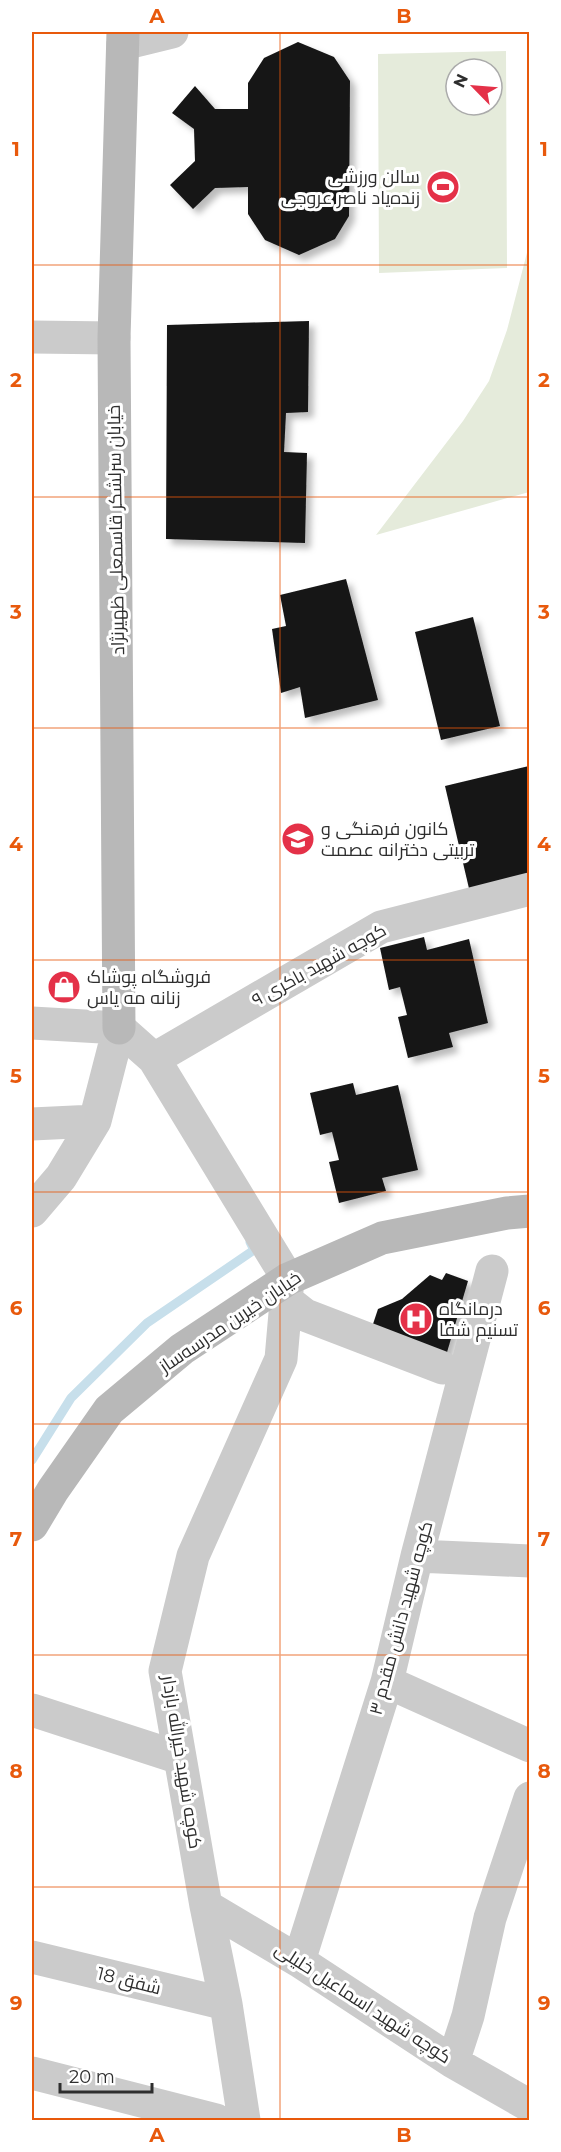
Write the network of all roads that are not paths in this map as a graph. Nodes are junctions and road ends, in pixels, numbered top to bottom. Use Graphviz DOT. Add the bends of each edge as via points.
graph roads {
  1 [pos="172,32"];
  2 [pos="123,38"];
  3 [pos="32,337"];
  4 [pos="114,338"];
  5 [pos="530,889"];
  6 [pos="32,1023"];
  7 [pos="119,1028"];
  8 [pos="154,1059"];
  9 [pos="95,1121"];
  10 [pos="32,1124"];
  11 [pos="32,1211"];
  12 [pos="530,1211"];
  13 [pos="492,1270"];
  14 [pos="287,1290"];
  15 [pos="443,1368"];
  16 [pos="32,1525"];
  17 [pos="417,1556"];
  18 [pos="530,1561"];
  19 [pos="387,1682"];
  20 [pos="32,1710"];
  21 [pos="530,1746"];
  22 [pos="180,1758"];
  23 [pos="530,1798"];
  24 [pos="206,1906"];
  25 [pos="32,1957"];
  26 [pos="299,1961"];
  27 [pos="226,2004"];
  28 [pos="453,2062"];
  29 [pos="32,2073"];
  30 [pos="519,2109"];
  31 [pos="216,2121"];
  32 [pos="244,2121"];
  1 -- 2 [label="street"];
  2 -- 4 [label="street, خیابان سرلشکر قاسمعلی ظهیرنژاد"];
  3 -- 4 [label="street"];
  4 -- 7 [label="street, خیابان سرلشکر قاسمعلی ظهیرنژاد"];
  5 -- 8 [label="street, کوچه شهید باکری ۹" via="381,927"];
  6 -- 7 [label="street"];
  7 -- 8 [label="street"];
  7 -- 9 [label="street"];
  8 -- 14 [label="street"];
  9 -- 10 [label="street"];
  9 -- 11 [label="street" via="61,1177"];
  12 -- 14 [label="street, خیابان خیرین مدرسه‌ساز" via="382,1238"];
  13 -- 17 [label="street, کوچه شهید دانش مقدم ۳"];
  14 -- 15 [label="street" via="305,1315"];
  14 -- 16 [label="street, خیابان خیرین مدرسه‌ساز" via="182,1349 109,1410"];
  14 -- 22 [label="street, کوچه شهید خیرالله بازدار" via="281,1359 193,1556 165,1671"];
  17 -- 18 [label="street"];
  17 -- 19 [label="street, کوچه شهید دانش مقدم ۳"];
  19 -- 21 [label="street"];
  19 -- 26 [label="street, کوچه شهید دانش مقدم ۳"];
  20 -- 22 [label="street"];
  22 -- 24 [label="street, کوچه شهید خیرالله بازدار"];
  23 -- 28 [label="street" via="490,1918 468,2016"];
  24 -- 26 [label="street, کوچه شهید اسماعیل خلیلی"];
  24 -- 27 [label="street, کوچه شهید خیرالله بازدار"];
  25 -- 27 [label="street, شفق 18"];
  26 -- 28 [label="street, کوچه شهید اسماعیل خلیلی"];
  27 -- 32 [label="street, کوچه شهید خیرالله بازدار"];
  28 -- 30 [label="street, کوچه شهید اسماعیل خلیلی"];
  29 -- 31 [label="street"];
}
